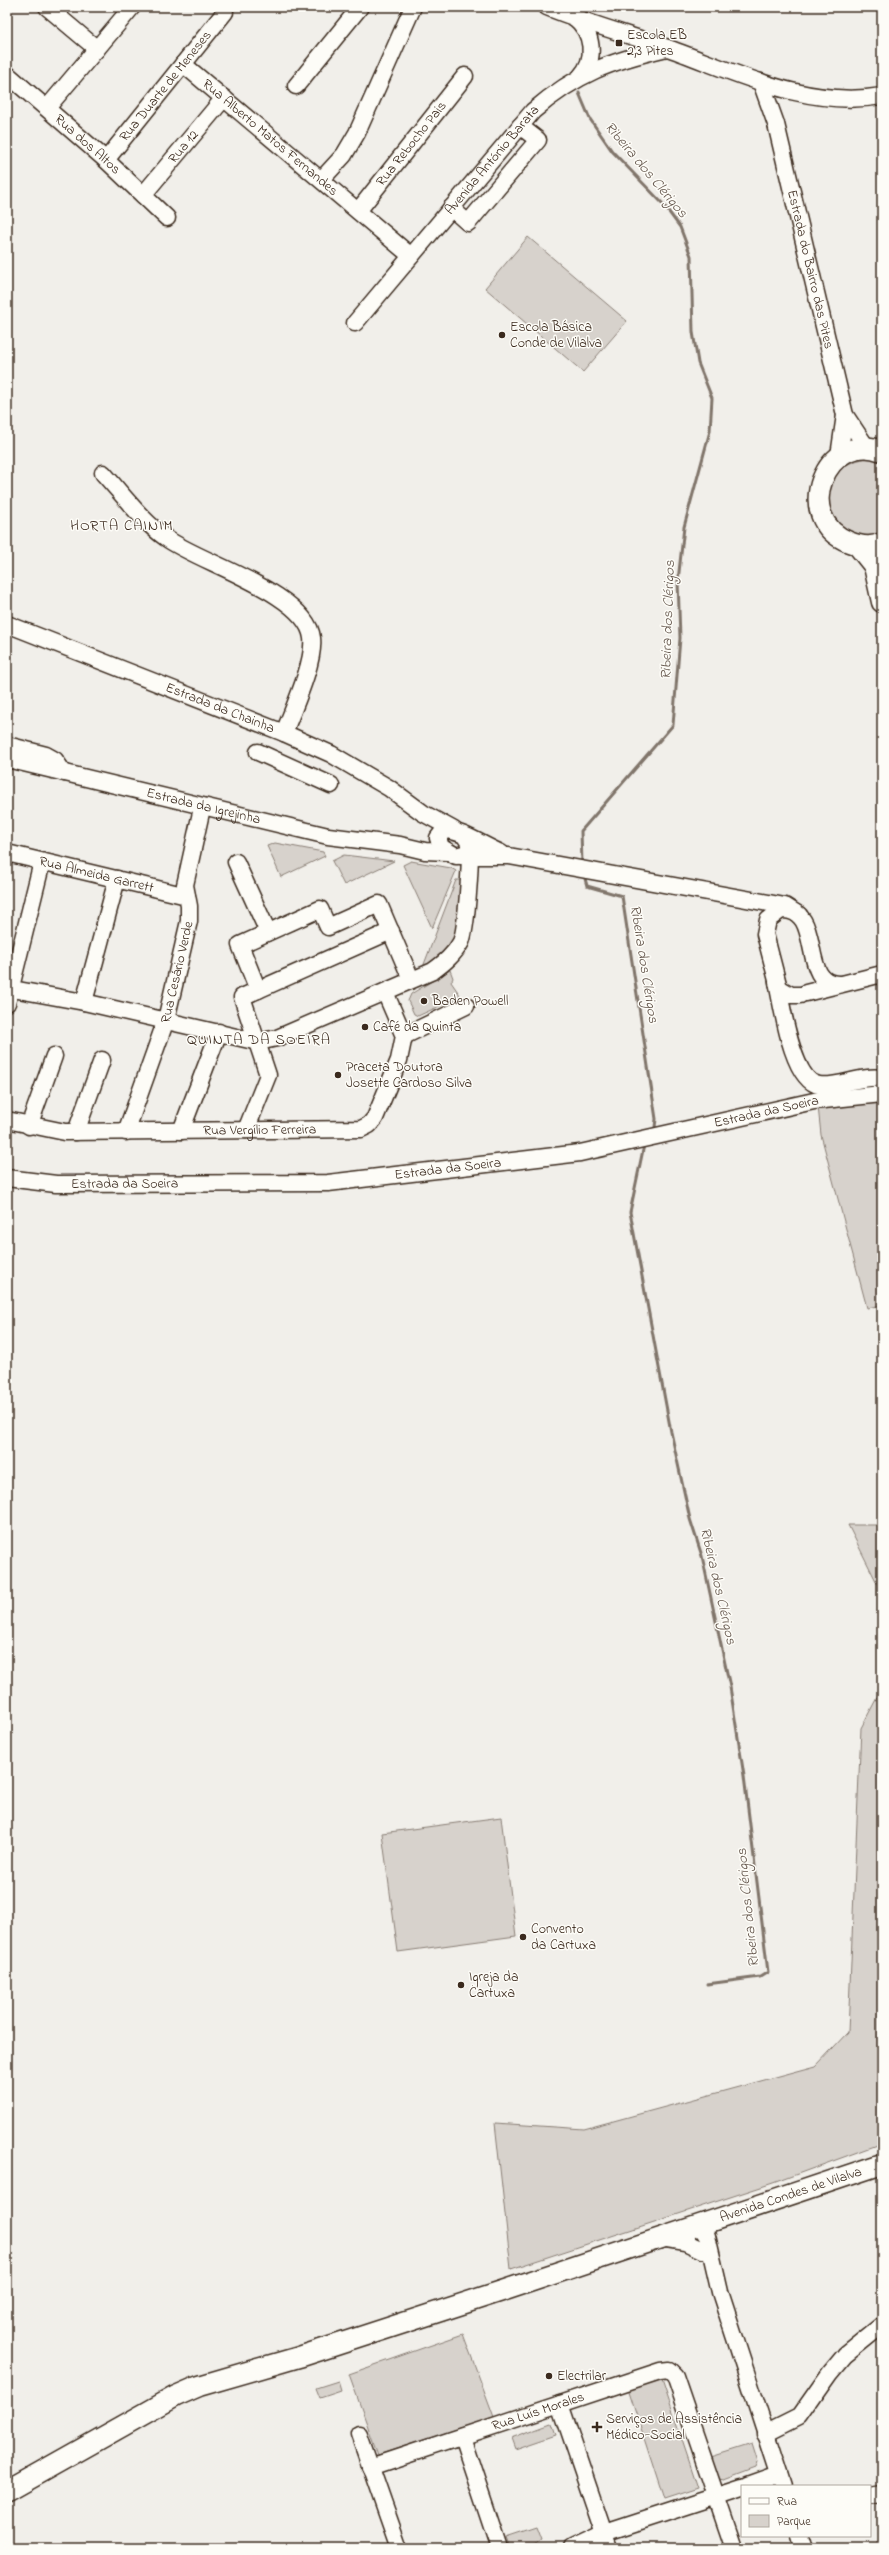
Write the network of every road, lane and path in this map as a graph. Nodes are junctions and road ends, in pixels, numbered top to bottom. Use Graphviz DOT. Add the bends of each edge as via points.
graph roads {
  1 [pos="46,7"];
  2 [pos="132,7"];
  3 [pos="360,7"];
  4 [pos="412,7"];
  5 [pos="547,7"];
  6 [pos="224,9"];
  7 [pos="574,17"];
  8 [pos="97,48"];
  9 [pos="667,48"];
  10 [pos="183,64"];
  11 [pos="7,74"];
  12 [pos="465,76"];
  13 [pos="580,77"];
  14 [pos="761,82"];
  15 [pos="296,86"];
  16 [pos="784,90"];
  17 [pos="882,96"];
  18 [pos="224,98"];
  19 [pos="47,108"];
  20 [pos="776,124"];
  21 [pos="520,126"];
  22 [pos="106,160"];
  23 [pos="322,179"];
  24 [pos="142,195"];
  25 [pos="451,208"];
  26 [pos="358,210"];
  27 [pos="167,218"];
  28 [pos="411,256"];
  29 [pos="355,323"];
  30 [pos="845,415"];
  31 [pos="877,448"];
  32 [pos="839,456"];
  33 [pos="103,473"];
  34 [pos="882,543"];
  35 [pos="858,546"];
  36 [pos="882,602"];
  37 [pos="7,624"];
  38 [pos="284,733"];
  39 [pos="303,742"];
  40 [pos="7,744"];
  41 [pos="258,752"];
  42 [pos="7,759"];
  43 [pos="293,766"];
  44 [pos="64,773"];
  45 [pos="331,785"];
  46 [pos="202,808"];
  47 [pos="423,813"];
  48 [pos="438,837"];
  49 [pos="400,846"];
  50 [pos="461,847"];
  51 [pos="7,854"];
  52 [pos="42,862"];
  53 [pos="236,862"];
  54 [pos="117,879"];
  55 [pos="187,896"];
  56 [pos="747,901"];
  57 [pos="799,915"];
  58 [pos="391,931"];
  59 [pos="268,932"];
  60 [pos="765,934"];
  61 [pos="817,968"];
  62 [pos="882,974"];
  63 [pos="412,980"];
  64 [pos="776,980"];
  65 [pos="840,984"];
  66 [pos="258,990"];
  67 [pos="385,992"];
  68 [pos="8,993"];
  69 [pos="803,994"];
  70 [pos="84,1002"];
  71 [pos="466,1006"];
  72 [pos="786,1019"];
  73 [pos="166,1020"];
  74 [pos="219,1032"];
  75 [pos="404,1036"];
  76 [pos="258,1042"];
  77 [pos="54,1056"];
  78 [pos="102,1060"];
  79 [pos="882,1078"];
  80 [pos="882,1094"];
  81 [pos="7,1120"];
  82 [pos="29,1126"];
  83 [pos="246,1130"];
  84 [pos="181,1131"];
  85 [pos="76,1132"];
  86 [pos="126,1132"];
  87 [pos="7,1178"];
  88 [pos="882,2164"];
  89 [pos="729,2214"];
  90 [pos="700,2224"];
  91 [pos="659,2238"];
  92 [pos="706,2250"];
  93 [pos="882,2326"];
  94 [pos="560,2404"];
  95 [pos="359,2434"];
  96 [pos="765,2434"];
  97 [pos="462,2437"];
  98 [pos="370,2467"];
  99 [pos="781,2480"];
  100 [pos="754,2485"];
  101 [pos="741,2488"];
  102 [pos="7,2491"];
  103 [pos="882,2492"];
  104 [pos="871,2495"];
  105 [pos="717,2496"];
  106 [pos="604,2533"];
  107 [pos="800,2537"];
  108 [pos="399,2548"];
  109 [pos="499,2548"];
  110 [pos="572,2548"];
  111 [pos="609,2548"];
  112 [pos="734,2548"];
  113 [pos="804,2548"];
  1 -- 8 [label="street"];
  2 -- 8 [label="street"];
  3 -- 15 [label="street"];
  4 -- 23 [label="street" via="357,134 344,155"];
  5 -- 7 [label="street"];
  6 -- 10 [label="street, Rua Duarte de Meneses"];
  7 -- 9 [label="street"];
  7 -- 13 [label="street" via="584,29 591,49 588,66"];
  8 -- 19 [label="street"];
  9 -- 13 [label="street, Avenida António Barata" via="616,61"];
  9 -- 14 [label="street"];
  10 -- 18 [label="street, Rua Alberto Matos Fernandes"];
  10 -- 22 [label="street, Rua Duarte de Meneses"];
  11 -- 19 [label="street, Rua dos Altos"];
  12 -- 26 [label="street, Rua Rebocho Pais"];
  13 -- 21 [label="street, Avenida António Barata" via="549,98"];
  14 -- 16 [label="street"];
  14 -- 20 [label="street, Estrada do Bairro das Pites"];
  16 -- 17 [label="street" via="831,99 856,100"];
  16 -- 20 [label="street, Estrada do Bairro das Pites"];
  18 -- 23 [label="street, Rua Alberto Matos Fernandes"];
  18 -- 24 [label="street, Rua 12"];
  19 -- 22 [label="street, Rua dos Altos"];
  20 -- 30 [label="street, Estrada do Bairro das Pites"];
  21 -- 25 [label="street, Avenida António Barata"];
  21 -- 25 [label="street" via="538,140 468,223"];
  22 -- 24 [label="street, Rua dos Altos"];
  23 -- 26 [label="street, Rua Alberto Matos Fernandes"];
  24 -- 27 [label="street, Rua dos Altos"];
  25 -- 28 [label="street, Avenida António Barata"];
  26 -- 28 [label="street, Rua Alberto Matos Fernandes"];
  28 -- 29 [label="street, Avenida António Barata"];
  30 -- 31 [label="street, Estrada do Bairro das Pites"];
  30 -- 32 [label="street, Estrada do Bairro das Pites"];
  31 -- 32 [label="main road" via="856,449"];
  32 -- 35 [label="main road" via="825,470 818,488 819,508 826,525 840,539"];
  33 -- 38 [label="street" via="166,539 242,575 305,620 312,638 312,658"];
  34 -- 35 [label="main road"];
  35 -- 36 [label="main road" via="874,566"];
  37 -- 38 [label="street, Estrada da Chainha"];
  38 -- 39 [label="street, Estrada da Chainha"];
  39 -- 43 [label="street"];
  39 -- 47 [label="street, Estrada da Chainha" via="358,768"];
  40 -- 44 [label="street" via="56,760"];
  41 -- 43 [label="street"];
  42 -- 44 [label="street, Estrada da Igrejinha"];
  43 -- 45 [label="street"];
  44 -- 46 [label="street, Estrada da Igrejinha"];
  46 -- 49 [label="street, Estrada da Igrejinha" via="328,836"];
  46 -- 55 [label="street, Rua Cesário Verde" via="187,871"];
  47 -- 48 [label="street"];
  47 -- 50 [label="street, Estrada da Chainha"];
  48 -- 49 [label="street"];
  48 -- 50 [label="street" via="444,830"];
  49 -- 50 [label="street, Estrada da Igrejinha" via="426,851"];
  50 -- 56 [label="street"];
  50 -- 63 [label="street" via="461,941 450,958 432,971"];
  51 -- 52 [label="street, Rua Almeida Garrett"];
  52 -- 54 [label="street, Rua Almeida Garrett"];
  52 -- 68 [label="street"];
  53 -- 59 [label="street"];
  54 -- 55 [label="street, Rua Almeida Garrett"];
  54 -- 70 [label="street"];
  55 -- 73 [label="street, Rua Cesário Verde" via="189,921"];
  56 -- 57 [label="street" via="785,906"];
  56 -- 60 [label="street" via="755,904 761,911"];
  57 -- 60 [label="street" via="786,909 775,912 768,920"];
  57 -- 61 [label="street" via="806,926"];
  58 -- 59 [label="street" via="379,904 328,927 320,909"];
  58 -- 63 [label="street"];
  58 -- 66 [label="street"];
  59 -- 66 [label="street" via="240,945"];
  60 -- 64 [label="street"];
  61 -- 65 [label="street" via="823,980"];
  61 -- 69 [label="street" via="815,982"];
  62 -- 65 [label="street"];
  63 -- 67 [label="street"];
  64 -- 69 [label="street" via="781,990 791,994"];
  64 -- 72 [label="street"];
  65 -- 69 [label="street"];
  66 -- 76 [label="street" via="242,997"];
  67 -- 75 [label="street"];
  67 -- 76 [label="street" via="298,1030"];
  68 -- 70 [label="street"];
  69 -- 72 [label="street" via="788,1004"];
  70 -- 73 [label="street"];
  71 -- 75 [label="street"];
  72 -- 79 [label="street" via="795,1059 810,1083 820,1086 859,1078"];
  73 -- 74 [label="street"];
  73 -- 86 [label="street, Rua Cesário Verde"];
  74 -- 76 [label="street"];
  74 -- 84 [label="street"];
  75 -- 83 [label="street, Rua Vergílio Ferreira" via="399,1060 375,1118 369,1125 361,1129"];
  76 -- 83 [label="street" via="268,1075"];
  77 -- 82 [label="street"];
  78 -- 85 [label="street"];
  80 -- 87 [label="street, Estrada da Soeira" via="814,1101 580,1153 328,1183 56,1184"];
  81 -- 82 [label="street, Rua Vergílio Ferreira"];
  82 -- 85 [label="street, Rua Vergílio Ferreira"];
  83 -- 84 [label="street, Rua Vergílio Ferreira"];
  84 -- 86 [label="street, Rua Vergílio Ferreira"];
  85 -- 86 [label="street, Rua Vergílio Ferreira"];
  88 -- 89 [label="main road, Avenida Condes de Vilalva"];
  89 -- 90 [label="main road, Avenida Condes de Vilalva"];
  89 -- 92 [label="street" via="714,2233"];
  90 -- 91 [label="main road, Avenida Condes de Vilalva"];
  90 -- 92 [label="street" via="697,2240"];
  91 -- 92 [label="street" via="685,2242"];
  91 -- 102 [label="main road, Avenida Condes de Vilalva" via="264,2368 203,2395 142,2417"];
  92 -- 96 [label="street"];
  93 -- 96 [label="street" via="845,2355 799,2417"];
  94 -- 97 [label="street, Rua Luís Morales"];
  94 -- 105 [label="street, Rua Luís Morales" via="669,2370 677,2380"];
  94 -- 106 [label="street"];
  95 -- 98 [label="street"];
  96 -- 99 [label="street"];
  97 -- 98 [label="street, Rua Luís Morales"];
  97 -- 109 [label="street"];
  98 -- 108 [label="street"];
  99 -- 100 [label="street"];
  101 -- 105 [label="street"];
  103 -- 104 [label="street"];
  105 -- 106 [label="street"];
  105 -- 112 [label="street"];
  106 -- 110 [label="street"];
  106 -- 111 [label="street"];
  107 -- 113 [label="street"];
}
